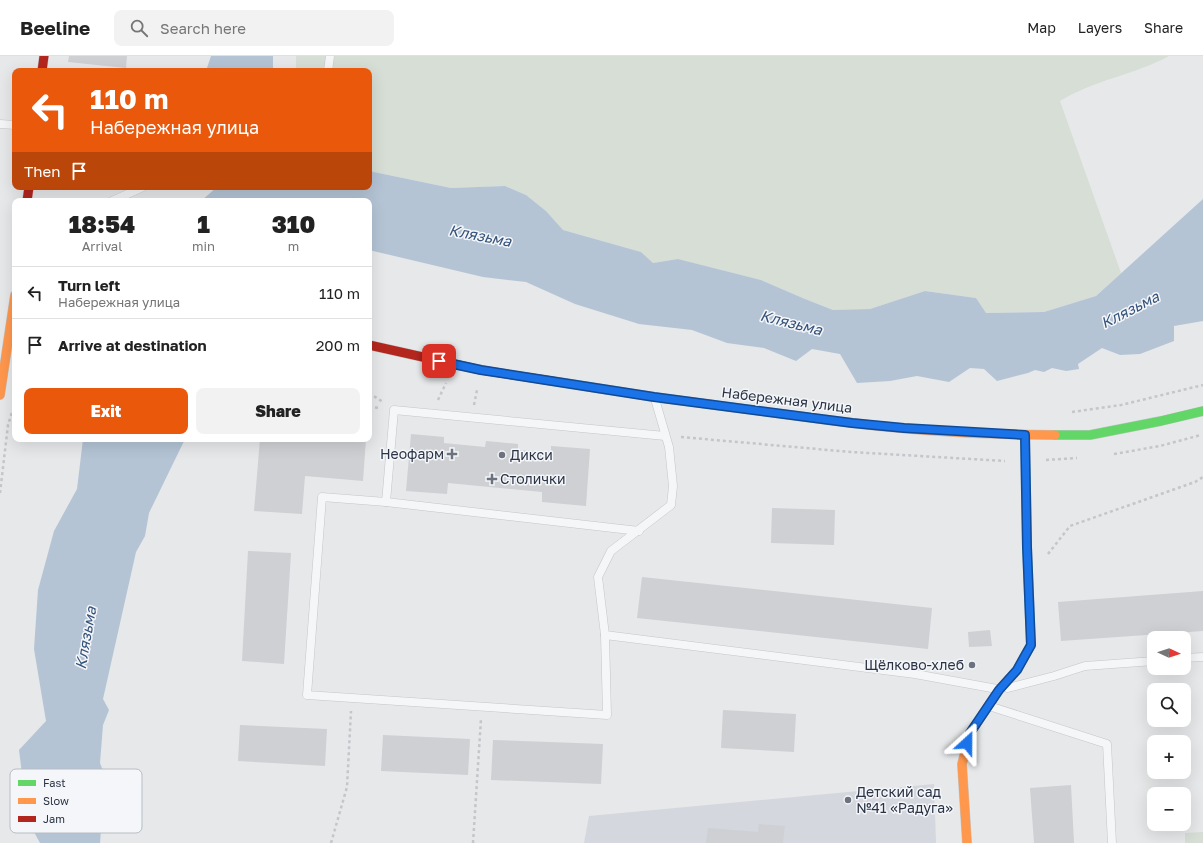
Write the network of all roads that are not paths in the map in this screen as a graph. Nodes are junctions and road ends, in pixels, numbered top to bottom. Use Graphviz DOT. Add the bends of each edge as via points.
graph roads {
  1 [pos="44,56"];
  2 [pos="330,56"];
  3 [pos="42,68"];
  4 [pos="328,68"];
  5 [pos="0,124"];
  6 [pos="12,125"];
  7 [pos="136,190"];
  8 [pos="119,198"];
  9 [pos="12,315"];
  10 [pos="372,346"];
  11 [pos="0,395"];
  12 [pos="654,397"];
  13 [pos="1203,411"];
  14 [pos="1025,435"];
  15 [pos="665,436"];
  16 [pos="386,502"];
  17 [pos="639,531"];
  18 [pos="605,635"];
  19 [pos="1203,657"];
  20 [pos="1191,658"];
  21 [pos="1147,662"];
  22 [pos="999,690"];
  23 [pos="988,705"];
  24 [pos="967,843"];
  25 [pos="1112,843"];
  1 -- 3 [label="street"];
  2 -- 4 [label="lane"];
  5 -- 6 [label="lane"];
  7 -- 8 [label="lane"];
  9 -- 11 [label="street"];
  10 -- 12 [label="street, Набережная улица" via="481,370"];
  12 -- 14 [label="street, Набережная улица" via="852,423"];
  12 -- 15 [label="lane"];
  13 -- 14 [label="street, Набережная улица" via="1090,434"];
  14 -- 22 [label="street" via="1031,645 1017,670"];
  15 -- 16 [label="lane" via="394,410"];
  15 -- 17 [label="lane" via="669,447 673,486 671,505"];
  16 -- 17 [label="lane"];
  16 -- 18 [label="lane" via="322,497 307,695 607,715"];
  17 -- 18 [label="lane" via="611,551 598,577"];
  18 -- 22 [label="lane" via="915,674"];
  19 -- 20 [label="lane"];
  21 -- 22 [label="lane" via="1085,666"];
  22 -- 23 [label="street"];
  23 -- 24 [label="street" via="970,733 962,764"];
  23 -- 25 [label="lane" via="1107,744"];
}
